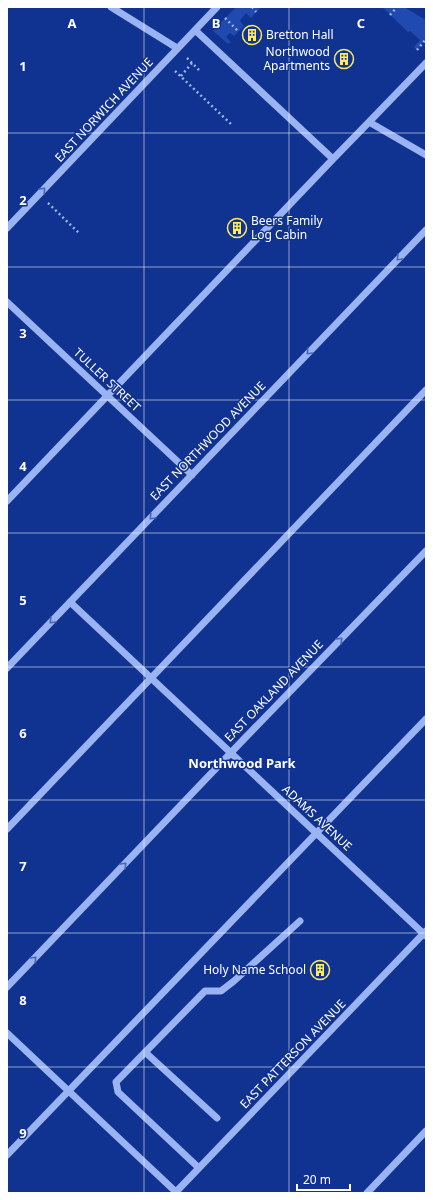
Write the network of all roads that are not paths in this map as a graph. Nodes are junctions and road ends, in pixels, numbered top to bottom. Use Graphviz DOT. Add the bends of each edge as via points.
graph roads {
  1 [pos="111,7"];
  2 [pos="217,7"];
  3 [pos="195,30"];
  4 [pos="177,48"];
  5 [pos="426,63"];
  6 [pos="369,122"];
  7 [pos="426,155"];
  8 [pos="333,159"];
  9 [pos="7,228"];
  10 [pos="426,230"];
  11 [pos="7,302"];
  12 [pos="426,390"];
  13 [pos="107,396"];
  14 [pos="192,475"];
  15 [pos="7,501"];
  16 [pos="426,551"];
  17 [pos="70,602"];
  18 [pos="7,668"];
  19 [pos="151,679"];
  20 [pos="426,719"];
  21 [pos="230,753"];
  22 [pos="7,829"];
  23 [pos="317,833"];
  24 [pos="300,921"];
  25 [pos="425,934"];
  26 [pos="7,987"];
  27 [pos="7,1033"];
  28 [pos="145,1052"];
  29 [pos="68,1091"];
  30 [pos="217,1118"];
  31 [pos="426,1131"];
  32 [pos="7,1155"];
  33 [pos="199,1168"];
  34 [pos="176,1193"];
  35 [pos="367,1193"];
  1 -- 4 [label="street"];
  2 -- 3 [label="street, EAST NORWICH AVENUE"];
  3 -- 4 [label="street, EAST NORWICH AVENUE"];
  3 -- 8 [label="street"];
  9 -- 4 [label="street, EAST NORWICH AVENUE, one-way"];
  5 -- 6 [label="street"];
  6 -- 7 [label="street"];
  6 -- 8 [label="street"];
  8 -- 13 [label="street"];
  10 -- 14 [label="street, EAST NORTHWOOD AVENUE, one-way"];
  11 -- 13 [label="street, TULLER STREET"];
  12 -- 19 [label="street"];
  13 -- 14 [label="street, TULLER STREET"];
  13 -- 15 [label="street"];
  14 -- 17 [label="street, EAST NORTHWOOD AVENUE, one-way"];
  21 -- 16 [label="street, EAST OAKLAND AVENUE, one-way"];
  17 -- 18 [label="street, EAST NORTHWOOD AVENUE, one-way"];
  17 -- 19 [label="street, ADAMS AVENUE"];
  19 -- 21 [label="street, ADAMS AVENUE"];
  19 -- 22 [label="street"];
  20 -- 23 [label="street"];
  21 -- 23 [label="street, ADAMS AVENUE"];
  26 -- 21 [label="street, EAST OAKLAND AVENUE, one-way"];
  23 -- 25 [label="street, ADAMS AVENUE"];
  23 -- 29 [label="street"];
  24 -- 28 [label="street" via="226,988 221,991 205,991"];
  25 -- 33 [label="street, EAST PATTERSON AVENUE"];
  27 -- 29 [label="street"];
  28 -- 30 [label="street"];
  28 -- 33 [label="street" via="116,1082 118,1092"];
  29 -- 32 [label="street"];
  29 -- 34 [label="street"];
  31 -- 35 [label="street"];
  33 -- 34 [label="street, EAST PATTERSON AVENUE"];
}
